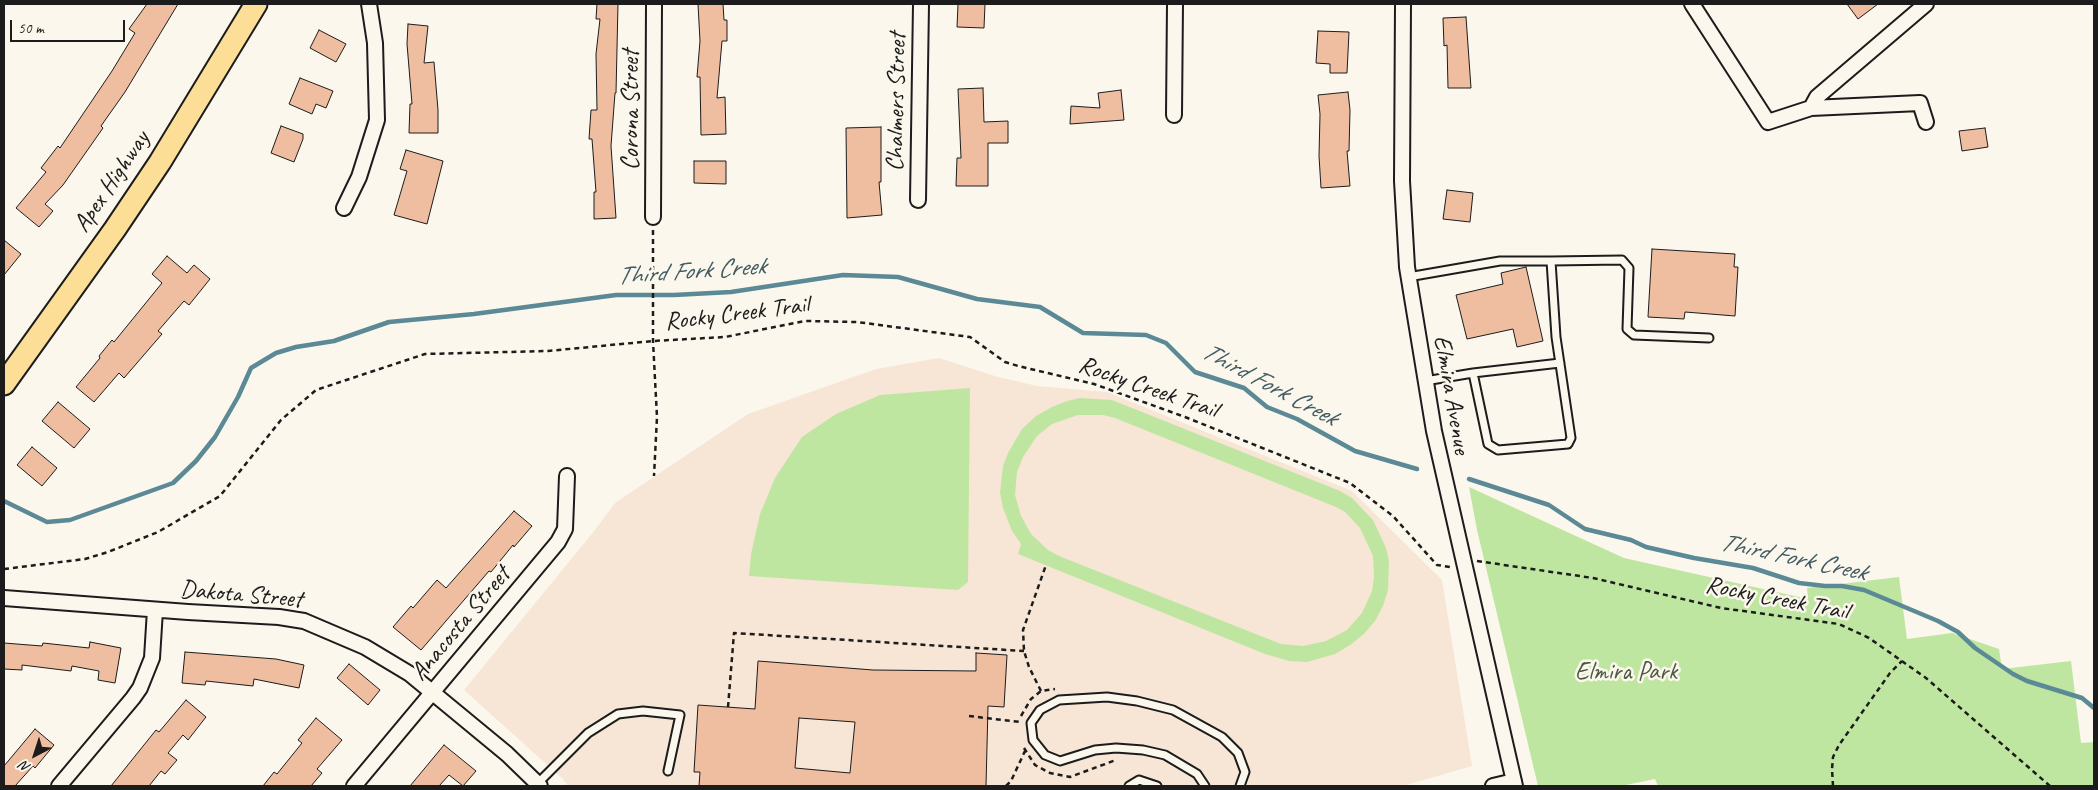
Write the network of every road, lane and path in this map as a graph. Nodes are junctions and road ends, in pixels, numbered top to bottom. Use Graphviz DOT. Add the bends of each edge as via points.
graph roads {
  1 [pos="256,4"];
  2 [pos="369,4"];
  3 [pos="654,4"];
  4 [pos="921,4"];
  5 [pos="1175,4"];
  6 [pos="1404,4"];
  7 [pos="1692,4"];
  8 [pos="1926,4"];
  9 [pos="1811,108"];
  10 [pos="1174,115"];
  11 [pos="1926,122"];
  12 [pos="918,200"];
  13 [pos="344,208"];
  14 [pos="653,217"];
  15 [pos="1551,261"];
  16 [pos="1408,276"];
  17 [pos="1709,338"];
  18 [pos="652,341"];
  19 [pos="1560,363"];
  20 [pos="1473,373"];
  21 [pos="1425,381"];
  22 [pos="4,384"];
  23 [pos="566,476"];
  24 [pos="654,476"];
  25 [pos="1476,561"];
  26 [pos="1046,565"];
  27 [pos="1449,567"];
  28 [pos="4,568"];
  29 [pos="4,598"];
  30 [pos="156,610"];
  31 [pos="1024,651"];
  32 [pos="1902,661"];
  33 [pos="1063,687"];
  34 [pos="1041,691"];
  35 [pos="434,693"];
  36 [pos="728,707"];
  37 [pos="969,716"];
  38 [pos="1020,722"];
  39 [pos="1020,728"];
  40 [pos="1022,742"];
  41 [pos="1025,751"];
  42 [pos="1123,759"];
  43 [pos="668,771"];
  44 [pos="1515,784"];
  45 [pos="539,785"];
  46 [pos="59,786"];
  47 [pos="354,786"];
  48 [pos="1006,786"];
  49 [pos="1129,786"];
  50 [pos="1157,786"];
  51 [pos="1205,786"];
  52 [pos="1240,786"];
  53 [pos="1493,786"];
  54 [pos="1833,786"];
  55 [pos="2050,786"];
  1 -- 22 [label="main road, Apex Highway" via="160,162"];
  2 -- 13 [label="street" via="375,53 377,120 359,177"];
  3 -- 14 [label="street, Corona Street"];
  4 -- 12 [label="street, Chalmers Street"];
  5 -- 10 [label="street"];
  6 -- 16 [label="street, Elmira Avenue" via="1402,181"];
  7 -- 9 [label="street" via="1768,122"];
  8 -- 9 [label="street" via="1817,97"];
  9 -- 11 [label="street" via="1920,103"];
  14 -- 18 [label="path"];
  15 -- 16 [label="lane" via="1500,260"];
  15 -- 17 [label="lane" via="1622,260 1629,268 1627,329 1634,335"];
  15 -- 19 [label="lane"];
  16 -- 21 [label="street, Elmira Avenue"];
  18 -- 24 [label="path" via="657,417"];
  18 -- 27 [label="path, Rocky Creek Trail" via="724,337 805,321 857,322 970,337 1005,362 1094,384 1350,484 1393,516 1437,565"];
  18 -- 28 [label="path, Rocky Creek Trail" via="548,351 425,354 316,390 281,420 220,496 183,518 158,532 93,557"];
  19 -- 20 [label="lane"];
  19 -- 20 [label="lane" via="1571,438 1568,444 1498,450 1488,444"];
  20 -- 21 [label="lane"];
  21 -- 44 [label="street, Elmira Avenue" via="1449,504"];
  23 -- 35 [label="street, Anacosta Street" via="565,529 558,542"];
  25 -- 32 [label="path, Rocky Creek Trail" via="1593,578 1721,608 1839,624 1869,638"];
  26 -- 31 [label="path" via="1023,630"];
  29 -- 30 [label="street, Dakota Street"];
  30 -- 35 [label="street, Dakota Street" via="279,616 304,621 365,647"];
  30 -- 46 [label="street" via="152,658 140,688"];
  31 -- 34 [label="path"];
  31 -- 36 [label="path" via="734,633"];
  32 -- 54 [label="path" via="1839,745 1832,770"];
  32 -- 55 [label="path, Rocky Creek Trail"];
  33 -- 34 [label="path"];
  34 -- 38 [label="path" via="1031,699"];
  35 -- 45 [label="street, Dakota Street"];
  35 -- 47 [label="street, Anacosta Street"];
  37 -- 38 [label="path"];
  38 -- 39 [label="path"];
  40 -- 41 [label="path"];
  41 -- 42 [label="path" via="1035,764 1050,773 1070,777"];
  41 -- 48 [label="path"];
  43 -- 45 [label="lane" via="680,715 643,711 618,714 588,732"];
  44 -- 53 [label="street"];
  49 -- 50 [label="lane" via="1139,780"];
  51 -- 52 [label="lane" via="1198,774 1165,755 1143,750 1095,750 1060,761 1045,755 1033,740 1031,723 1040,710 1058,700 1107,697 1137,700 1173,710 1222,737 1238,753 1245,772"];
}
